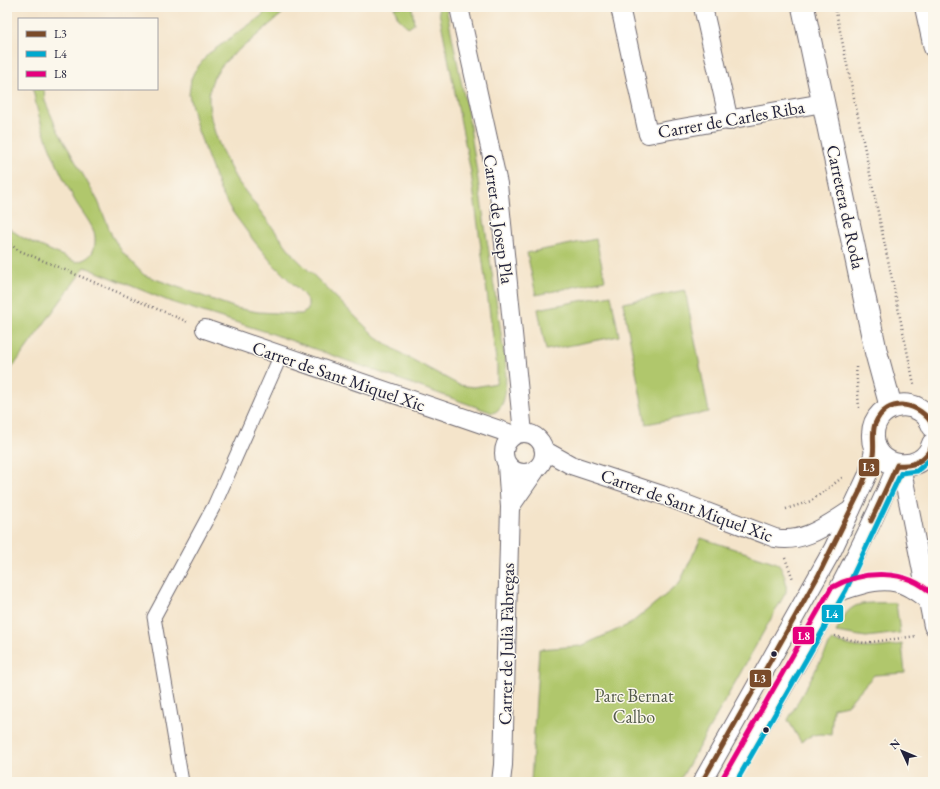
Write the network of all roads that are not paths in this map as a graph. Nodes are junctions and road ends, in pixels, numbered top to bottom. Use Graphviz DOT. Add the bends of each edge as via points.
graph roads {
  1 [pos="459,7"];
  2 [pos="620,7"];
  3 [pos="703,7"];
  4 [pos="803,7"];
  5 [pos="924,7"];
  6 [pos="933,48"];
  7 [pos="823,103"];
  8 [pos="729,121"];
  9 [pos="205,329"];
  10 [pos="282,355"];
  11 [pos="891,407"];
  12 [pos="932,421"];
  13 [pos="473,423"];
  14 [pos="518,434"];
  15 [pos="933,446"];
  16 [pos="875,447"];
  17 [pos="544,450"];
  18 [pos="505,460"];
  19 [pos="899,466"];
  20 [pos="535,470"];
  21 [pos="510,507"];
  22 [pos="851,510"];
  23 [pos="836,593"];
  24 [pos="927,599"];
  25 [pos="927,631"];
  26 [pos="182,782"];
  27 [pos="501,782"];
  28 [pos="702,782"];
  29 [pos="728,782"];
  1 -- 14 [label="street, Carrer de Josep Pla" via="498,184"];
  2 -- 8 [label="street, Carrer de Carles Riba" via="648,134"];
  3 -- 8 [label="street"];
  4 -- 7 [label="street, Carretera de Roda"];
  5 -- 6 [label="street"];
  7 -- 8 [label="street, Carrer de Carles Riba"];
  7 -- 11 [label="street, Carretera de Roda" via="876,352"];
  9 -- 10 [label="street, Carrer de Sant Miquel Xic"];
  10 -- 13 [label="street, Carrer de Sant Miquel Xic"];
  10 -- 26 [label="street" via="214,506 154,617"];
  11 -- 12 [label="street" via="900,404 913,406"];
  11 -- 16 [label="street" via="875,424 872,435"];
  13 -- 14 [label="street, Carrer de Sant Miquel Xic"];
  13 -- 18 [label="street, Carrer de Sant Miquel Xic"];
  14 -- 17 [label="street" via="537,437"];
  14 -- 18 [label="street" via="506,444"];
  15 -- 19 [label="street" via="922,460"];
  16 -- 19 [label="street" via="885,460"];
  16 -- 22 [label="street" via="868,474"];
  17 -- 20 [label="street" via="541,465"];
  17 -- 22 [label="street, Carrer de Sant Miquel Xic" via="571,465 662,494 775,538 786,540 809,535"];
  18 -- 20 [label="street" via="513,470 520,473"];
  18 -- 21 [label="street, Carrer de Julià Fàbregas"];
  19 -- 23 [label="street"];
  19 -- 24 [label="street"];
  20 -- 21 [label="street"];
  21 -- 27 [label="street, Carrer de Julià Fàbregas"];
  22 -- 28 [label="street" via="833,549"];
  23 -- 24 [label="street" via="870,583 896,582"];
  23 -- 29 [label="street"];
  24 -- 25 [label="street"];
}
